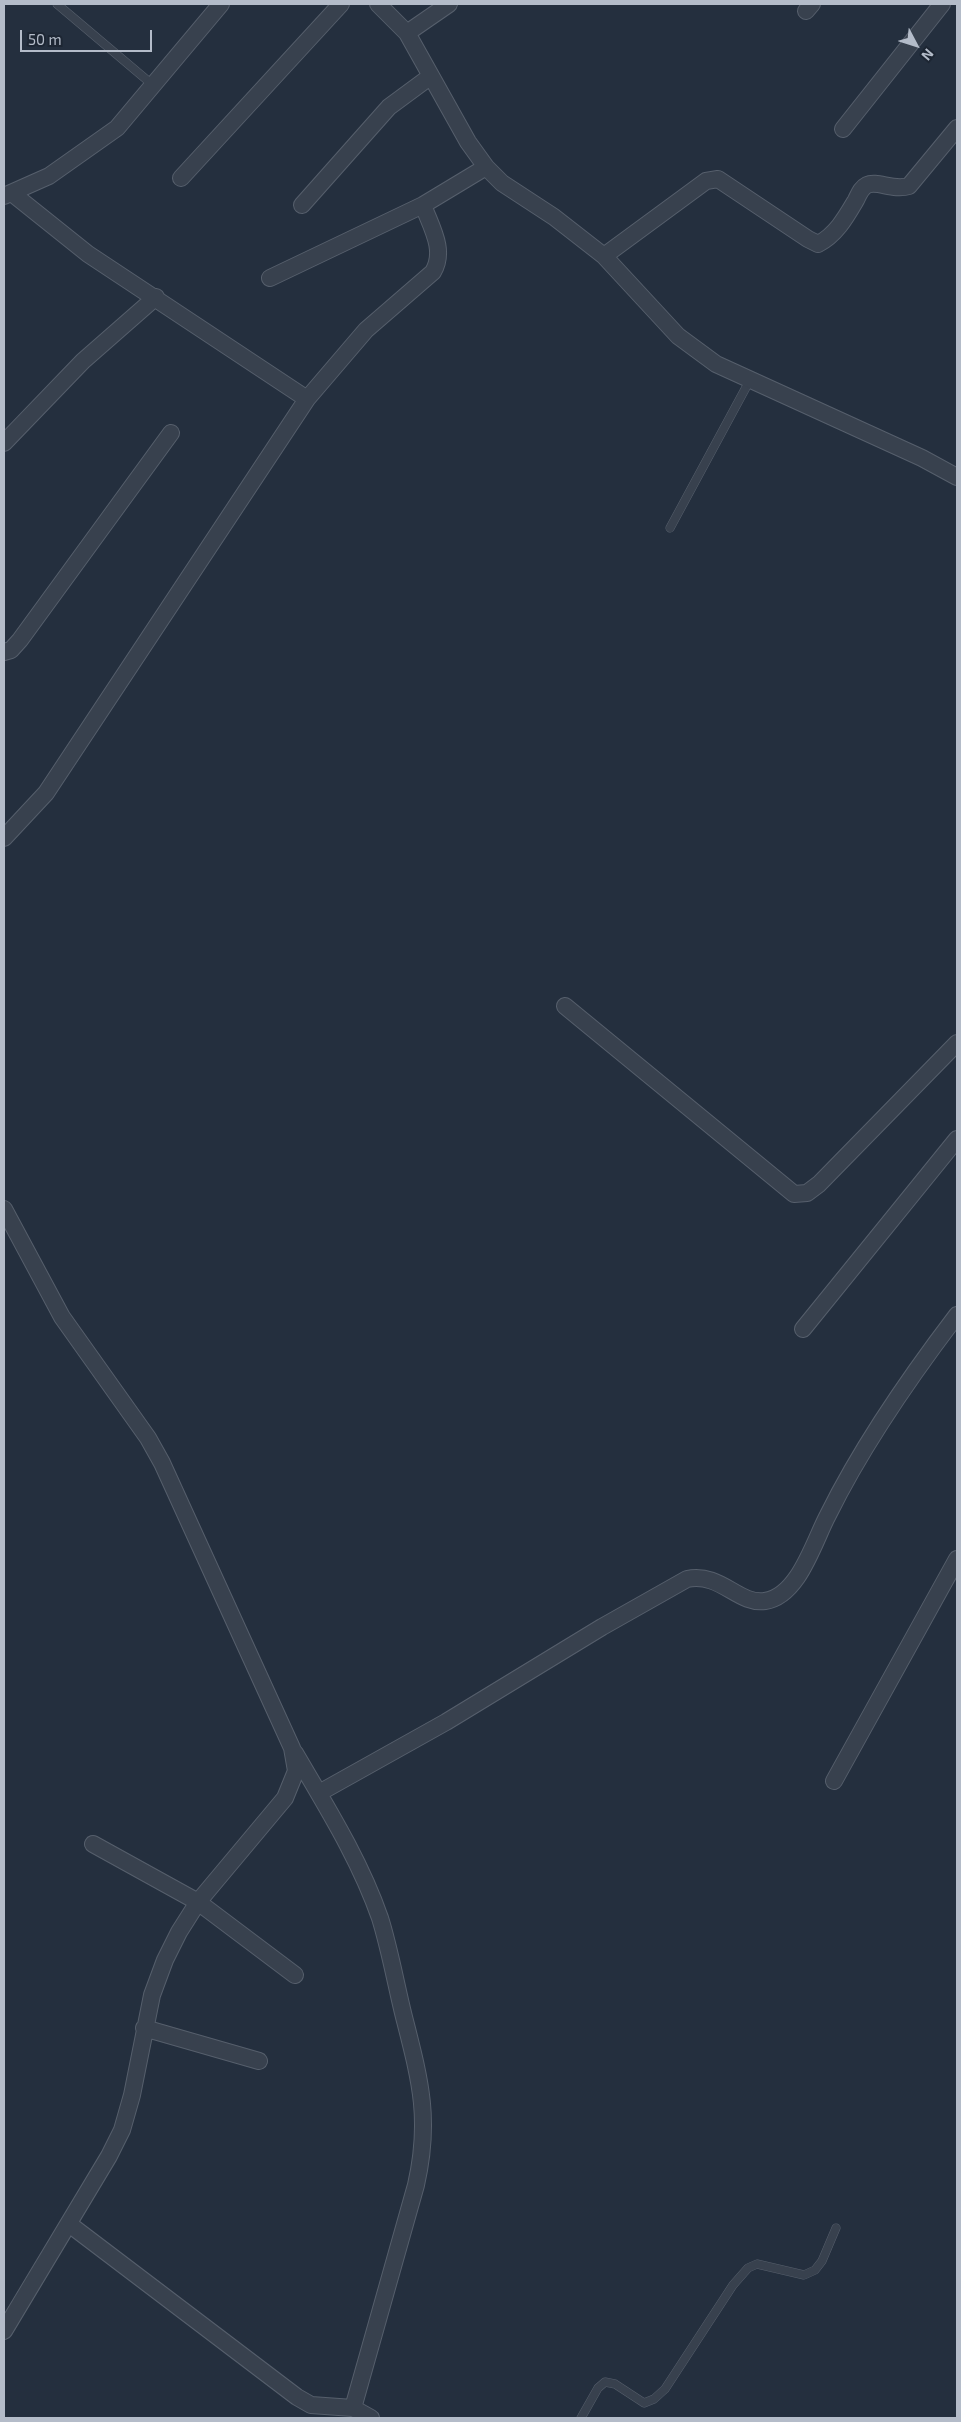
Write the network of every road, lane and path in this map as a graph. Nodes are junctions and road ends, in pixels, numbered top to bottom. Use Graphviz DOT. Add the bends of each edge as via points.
graph roads {
  1 [pos="57,4"];
  2 [pos="222,4"];
  3 [pos="341,4"];
  4 [pos="378,4"];
  5 [pos="449,4"];
  6 [pos="942,4"];
  7 [pos="407,33"];
  8 [pos="431,76"];
  9 [pos="154,86"];
  10 [pos="957,128"];
  11 [pos="843,129"];
  12 [pos="486,167"];
  13 [pos="181,178"];
  14 [pos="8,195"];
  15 [pos="302,205"];
  16 [pos="423,205"];
  17 [pos="604,256"];
  18 [pos="270,278"];
  19 [pos="156,297"];
  20 [pos="750,380"];
  21 [pos="307,399"];
  22 [pos="171,433"];
  23 [pos="4,443"];
  24 [pos="957,477"];
  25 [pos="670,528"];
  26 [pos="4,652"];
  27 [pos="4,838"];
  28 [pos="565,1006"];
  29 [pos="957,1043"];
  30 [pos="957,1139"];
  31 [pos="4,1210"];
  32 [pos="957,1314"];
  33 [pos="804,1329"];
  34 [pos="957,1559"];
  35 [pos="292,1748"];
  36 [pos="834,1781"];
  37 [pos="319,1793"];
  38 [pos="93,1844"];
  39 [pos="198,1902"];
  40 [pos="295,1974"];
  41 [pos="144,2028"];
  42 [pos="259,2061"];
  43 [pos="69,2224"];
  44 [pos="836,2228"];
  45 [pos="4,2331"];
  46 [pos="353,2408"];
  47 [pos="371,2418"];
  48 [pos="581,2418"];
  1 -- 9 [label="lane"];
  2 -- 9 [label="street"];
  3 -- 13 [label="street"];
  4 -- 7 [label="street"];
  5 -- 7 [label="street"];
  6 -- 11 [label="street"];
  7 -- 8 [label="street"];
  8 -- 12 [label="street"];
  8 -- 15 [label="street" via="389,107"];
  9 -- 14 [label="street" via="117,128 48,176"];
  10 -- 17 [label="street" via="909,186 899,189 869,184 861,190 836,230 828,240 818,244 718,179 706,182"];
  12 -- 16 [label="street"];
  12 -- 17 [label="street" via="502,183"];
  14 -- 19 [label="street" via="88,254"];
  16 -- 18 [label="street"];
  16 -- 21 [label="street" via="440,251 433,272 366,330"];
  17 -- 20 [label="street" via="678,336 716,364"];
  19 -- 21 [label="street"];
  19 -- 23 [label="street" via="83,361"];
  20 -- 24 [label="street"];
  20 -- 25 [label="lane"];
  21 -- 27 [label="street" via="46,793"];
  22 -- 26 [label="street" via="20,640 11,650"];
  28 -- 29 [label="street" via="794,1194 807,1193 819,1184"];
  30 -- 33 [label="street"];
  31 -- 35 [label="street" via="62,1317 118,1394 162,1463"];
  32 -- 37 [label="street" via="917,1368 852,1469 802,1571 780,1595 764,1601 748,1598 712,1580 699,1577 687,1580"];
  34 -- 36 [label="street"];
  35 -- 37 [label="street"];
  35 -- 39 [label="street" via="296,1770 285,1798"];
  37 -- 46 [label="street" via="363,1876 380,1919 420,2082 424,2120 423,2154 416,2184"];
  38 -- 39 [label="street"];
  39 -- 40 [label="street"];
  39 -- 41 [label="street" via="165,1960"];
  41 -- 42 [label="street"];
  41 -- 43 [label="street" via="122,2130"];
  43 -- 45 [label="street"];
  43 -- 46 [label="street" via="297,2397 310,2405"];
  44 -- 48 [label="lane" via="815,2270 804,2274 757,2264 748,2268 665,2389 654,2399 644,2403 615,2384 605,2382"];
  46 -- 47 [label="street"];
}
